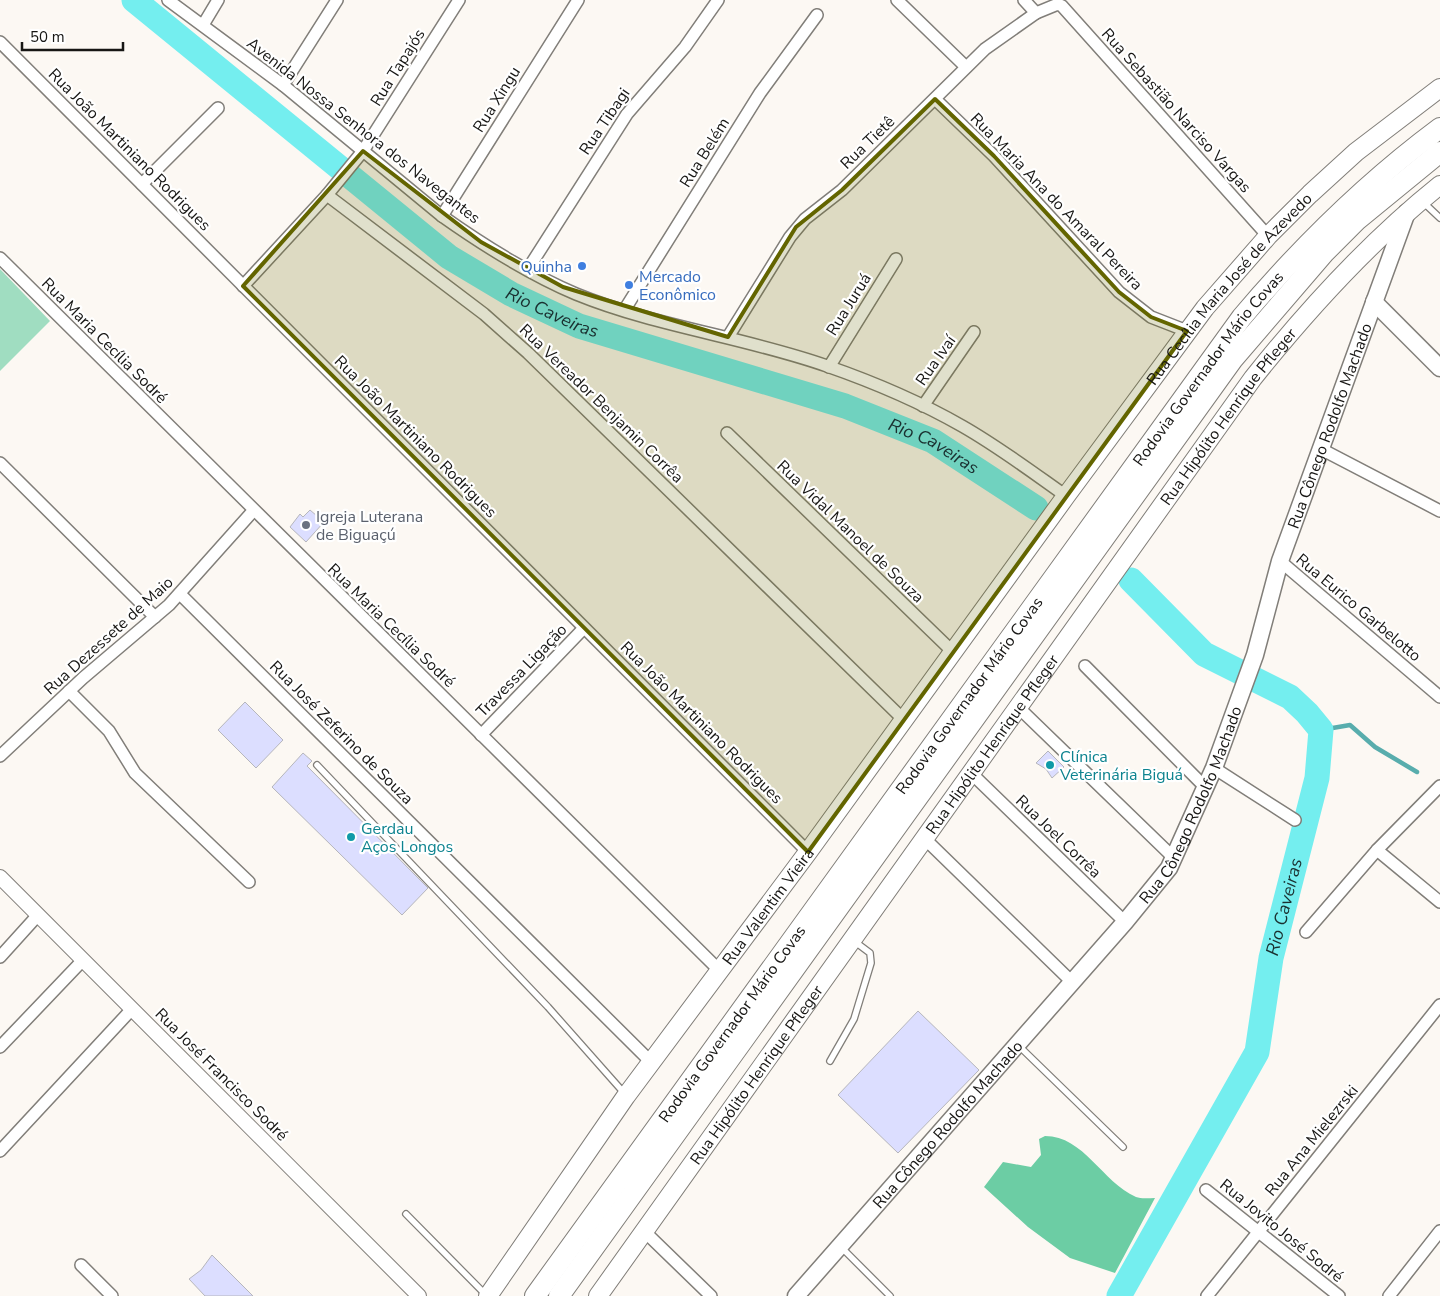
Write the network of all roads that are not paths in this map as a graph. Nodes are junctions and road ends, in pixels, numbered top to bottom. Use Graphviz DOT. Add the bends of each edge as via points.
graph roads {
  1 [pos="168,0"];
  2 [pos="218,0"];
  3 [pos="337,0"];
  4 [pos="459,0"];
  5 [pos="578,0"];
  6 [pos="718,0"];
  7 [pos="897,0"];
  8 [pos="1024,0"];
  9 [pos="1062,6"];
  10 [pos="1036,13"];
  11 [pos="817,15"];
  12 [pos="203,24"];
  13 [pos="0,42"];
  14 [pos="966,67"];
  15 [pos="283,85"];
  16 [pos="1440,88"];
  17 [pos="934,99"];
  18 [pos="218,108"];
  19 [pos="1440,128"];
  20 [pos="363,151"];
  21 [pos="1440,152"];
  22 [pos="142,184"];
  23 [pos="1440,185"];
  24 [pos="329,192"];
  25 [pos="1421,200"];
  26 [pos="1407,212"];
  27 [pos="442,216"];
  28 [pos="1440,218"];
  29 [pos="1268,236"];
  30 [pos="0,258"];
  31 [pos="896,259"];
  32 [pos="528,269"];
  33 [pos="243,286"];
  34 [pos="1374,302"];
  35 [pos="625,309"];
  36 [pos="1187,331"];
  37 [pos="974,332"];
  38 [pos="728,337"];
  39 [pos="828,367"];
  40 [pos="1440,368"];
  41 [pos="923,406"];
  42 [pos="727,433"];
  43 [pos="1321,449"];
  44 [pos="0,463"];
  45 [pos="1066,496"];
  46 [pos="253,511"];
  47 [pos="1440,511"];
  48 [pos="1050,518"];
  49 [pos="1280,562"];
  50 [pos="180,594"];
  51 [pos="155,617"];
  52 [pos="584,628"];
  53 [pos="953,652"];
  54 [pos="1085,666"];
  55 [pos="68,691"];
  56 [pos="1440,697"];
  57 [pos="1018,707"];
  58 [pos="904,720"];
  59 [pos="481,735"];
  60 [pos="0,756"];
  61 [pos="317,765"];
  62 [pos="1214,768"];
  63 [pos="971,773"];
  64 [pos="1440,786"];
  65 [pos="1205,787"];
  66 [pos="1295,820"];
  67 [pos="924,838"];
  68 [pos="1377,850"];
  69 [pos="808,852"];
  70 [pos="1174,858"];
  71 [pos="0,877"];
  72 [pos="250,882"];
  73 [pos="1440,902"];
  74 [pos="38,915"];
  75 [pos="1125,922"];
  76 [pos="1306,932"];
  77 [pos="852,939"];
  78 [pos="0,957"];
  79 [pos="83,960"];
  80 [pos="720,972"];
  81 [pos="1072,982"];
  82 [pos="1440,1005"];
  83 [pos="132,1009"];
  84 [pos="1018,1044"];
  85 [pos="0,1047"];
  86 [pos="830,1061"];
  87 [pos="651,1062"];
  88 [pos="626,1096"];
  89 [pos="1123,1147"];
  90 [pos="0,1151"];
  91 [pos="1206,1190"];
  92 [pos="406,1214"];
  93 [pos="610,1224"];
  94 [pos="644,1231"];
  95 [pos="1440,1231"];
  96 [pos="1258,1232"];
  97 [pos="840,1246"];
  98 [pos="81,1265"];
  99 [pos="542,1294"];
  100 [pos="112,1296"];
  101 [pos="419,1296"];
  102 [pos="488,1296"];
  103 [pos="568,1296"];
  104 [pos="598,1296"];
  105 [pos="711,1296"];
  106 [pos="796,1296"];
  107 [pos="890,1296"];
  108 [pos="1207,1296"];
  109 [pos="1339,1296"];
  110 [pos="1389,1296"];
  1 -- 12 [label="street, Avenida Nossa Senhora dos Navegantes"];
  2 -- 12 [label="street"];
  3 -- 15 [label="street"];
  4 -- 20 [label="street, Rua Tapajós"];
  5 -- 27 [label="street, Rua Xingu"];
  6 -- 32 [label="street, Rua Tibagi" via="685,47 627,114"];
  7 -- 14 [label="street"];
  8 -- 10 [label="street"];
  9 -- 10 [label="street, Rua Tietê" via="1058,4"];
  9 -- 29 [label="street, Rua Sebastião Narciso Vargas"];
  10 -- 14 [label="street, Rua Tietê" via="997,39"];
  11 -- 35 [label="street, Rua Belém" via="760,93"];
  12 -- 15 [label="street, Avenida Nossa Senhora dos Navegantes"];
  13 -- 22 [label="street, Rua João Martiniano Rodrigues"];
  14 -- 17 [label="street, Rua Tietê"];
  15 -- 20 [label="street, Avenida Nossa Senhora dos Navegantes"];
  16 -- 29 [label="main road, Rua Cecília Maria José de Azevedo" via="1356,152"];
  17 -- 36 [label="street, Rua Maria Ana do Amaral Pereira" via="994,156 1119,292 1151,317"];
  17 -- 38 [label="street, Rua Tietê" via="836,195 796,227"];
  18 -- 22 [label="street"];
  19 -- 99 [label="highway, Rodovia Governador Mário Covas" via="1348,203 1307,243 1242,317"];
  20 -- 24 [label="street, Rua Tapajós"];
  20 -- 27 [label="street, Avenida Nossa Senhora dos Navegantes"];
  21 -- 93 [label="highway, Rodovia Governador Mário Covas" via="1357,220 1324,253 1233,359"];
  22 -- 33 [label="street, Rua João Martiniano Rodrigues"];
  23 -- 25 [label="main road, Rua Hipólito Henrique Pfleger"];
  24 -- 33 [label="street"];
  24 -- 58 [label="street, Rua Vereador Benjamin Corrêa" via="484,314 528,353"];
  25 -- 26 [label="main road, Rua Hipólito Henrique Pfleger"];
  25 -- 28 [label="lane"];
  26 -- 34 [label="main road, Rua Cônego Rodolfo Machado"];
  26 -- 57 [label="main road, Rua Hipólito Henrique Pfleger" via="1339,278 1253,378"];
  27 -- 32 [label="street, Avenida Nossa Senhora dos Navegantes"];
  29 -- 36 [label="main road, Rua Cecília Maria José de Azevedo"];
  30 -- 46 [label="street, Rua Maria Cecília Sodré"];
  31 -- 39 [label="street, Rua Juruá"];
  32 -- 35 [label="street, Avenida Nossa Senhora dos Navegantes" via="578,294"];
  33 -- 52 [label="street, Rua João Martiniano Rodrigues"];
  34 -- 40 [label="main road"];
  34 -- 43 [label="main road, Rua Cônego Rodolfo Machado"];
  35 -- 38 [label="street, Avenida Nossa Senhora dos Navegantes"];
  36 -- 45 [label="main road, Rua Cecília Maria José de Azevedo"];
  37 -- 41 [label="street, Rua Ivaí"];
  38 -- 39 [label="street, Avenida Nossa Senhora dos Navegantes"];
  39 -- 41 [label="street, Avenida Nossa Senhora dos Navegantes"];
  41 -- 45 [label="street, Avenida Nossa Senhora dos Navegantes" via="984,439"];
  42 -- 53 [label="street, Rua Vidal Manoel de Souza"];
  43 -- 47 [label="street"];
  43 -- 49 [label="main road, Rua Cônego Rodolfo Machado"];
  44 -- 51 [label="street"];
  45 -- 48 [label="main road, Rua Cecília Maria José de Azevedo"];
  46 -- 50 [label="street, Rua Dezessete de Maio"];
  46 -- 59 [label="street, Rua Maria Cecília Sodré"];
  48 -- 53 [label="main road, Rua Valentim Vieira"];
  49 -- 56 [label="street, Rua Eurico Garbelotto"];
  49 -- 62 [label="main road, Rua Cônego Rodolfo Machado" via="1255,655"];
  50 -- 51 [label="street, Rua Dezessete de Maio"];
  50 -- 87 [label="street, Rua José Zeferino de Souza"];
  51 -- 55 [label="street, Rua Dezessete de Maio"];
  52 -- 59 [label="street, Travessa Ligação"];
  52 -- 69 [label="street, Rua João Martiniano Rodrigues"];
  53 -- 58 [label="main road, Rua Valentim Vieira"];
  54 -- 65 [label="street"];
  55 -- 60 [label="street, Rua Dezessete de Maio"];
  55 -- 72 [label="street" via="108,731 135,773"];
  57 -- 63 [label="main road, Rua Hipólito Henrique Pfleger"];
  57 -- 70 [label="street"];
  58 -- 69 [label="main road, Rua Valentim Vieira"];
  59 -- 80 [label="street, Rua Maria Cecília Sodré"];
  61 -- 88 [label="lane" via="548,1007"];
  62 -- 65 [label="main road, Rua Cônego Rodolfo Machado"];
  62 -- 66 [label="street"];
  63 -- 67 [label="main road, Rua Hipólito Henrique Pfleger"];
  63 -- 75 [label="street, Rua Joel Corrêa"];
  64 -- 68 [label="street"];
  65 -- 70 [label="main road, Rua Cônego Rodolfo Machado"];
  67 -- 77 [label="main road, Rua Hipólito Henrique Pfleger"];
  67 -- 81 [label="street"];
  68 -- 73 [label="street"];
  68 -- 76 [label="street"];
  69 -- 80 [label="main road, Rua Valentim Vieira"];
  70 -- 75 [label="main road, Rua Cônego Rodolfo Machado" via="1164,876"];
  71 -- 74 [label="street, Rua José Francisco Sodré"];
  74 -- 78 [label="street"];
  74 -- 79 [label="street, Rua José Francisco Sodré"];
  75 -- 81 [label="main road, Rua Cônego Rodolfo Machado"];
  77 -- 86 [label="lane" via="872,957 854,1019"];
  77 -- 94 [label="main road, Rua Hipólito Henrique Pfleger"];
  79 -- 83 [label="street, Rua José Francisco Sodré"];
  79 -- 85 [label="street"];
  80 -- 87 [label="main road, Rua Valentim Vieira"];
  81 -- 84 [label="main road, Rua Cônego Rodolfo Machado"];
  82 -- 96 [label="street, Rua Ana Mielezrski"];
  83 -- 90 [label="street"];
  83 -- 101 [label="street, Rua José Francisco Sodré"];
  84 -- 89 [label="lane"];
  84 -- 97 [label="main road, Rua Cônego Rodolfo Machado"];
  87 -- 88 [label="main road, Rua Valentim Vieira"];
  88 -- 102 [label="main road, Rua Valentim Vieira"];
  91 -- 96 [label="street, Rua Jovito José Sodré"];
  92 -- 102 [label="lane"];
  93 -- 99 [label="highway, Rodovia Governador Mário Covas"];
  93 -- 103 [label="highway"];
  94 -- 104 [label="main road, Rua Hipólito Henrique Pfleger"];
  94 -- 105 [label="street"];
  95 -- 110 [label="street"];
  96 -- 108 [label="street, Rua Ana Mielezrski"];
  96 -- 109 [label="street, Rua Jovito José Sodré"];
  97 -- 106 [label="main road, Rua Cônego Rodolfo Machado"];
  97 -- 107 [label="lane"];
  98 -- 100 [label="street"];
}
